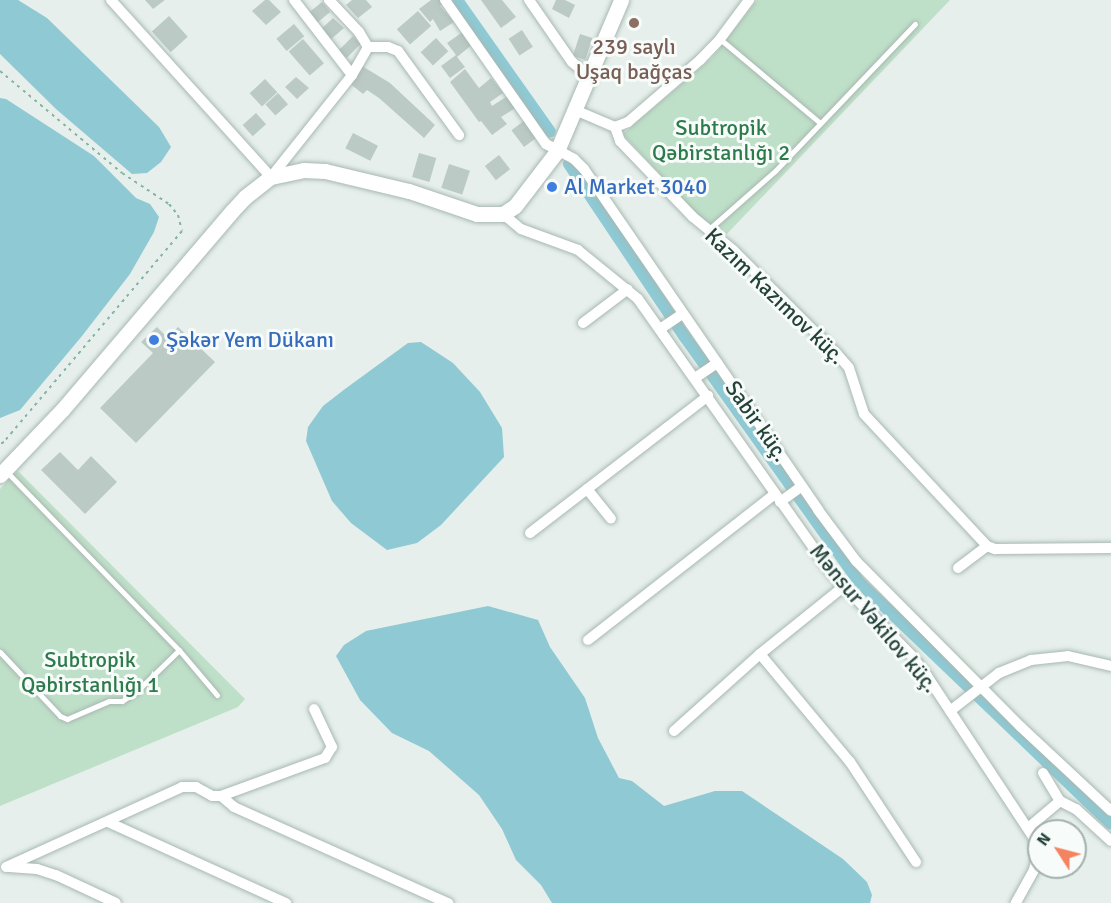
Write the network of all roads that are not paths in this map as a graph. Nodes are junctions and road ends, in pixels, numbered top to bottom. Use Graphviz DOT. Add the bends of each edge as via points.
graph roads {
  1 [pos="111,0"];
  2 [pos="294,0"];
  3 [pos="329,0"];
  4 [pos="445,0"];
  5 [pos="529,0"];
  6 [pos="621,0"];
  7 [pos="749,0"];
  8 [pos="915,24"];
  9 [pos="720,39"];
  10 [pos="368,47"];
  11 [pos="352,75"];
  12 [pos="589,76"];
  13 [pos="575,110"];
  14 [pos="820,123"];
  15 [pos="615,127"];
  16 [pos="459,135"];
  17 [pos="557,152"];
  18 [pos="272,177"];
  19 [pos="503,214"];
  20 [pos="708,230"];
  21 [pos="628,289"];
  22 [pos="682,314"];
  23 [pos="583,323"];
  24 [pos="660,329"];
  25 [pos="717,363"];
  26 [pos="695,378"];
  27 [pos="708,396"];
  28 [pos="3,473"];
  29 [pos="802,486"];
  30 [pos="587,489"];
  31 [pos="777,498"];
  32 [pos="611,519"];
  33 [pos="530,532"];
  34 [pos="987,546"];
  35 [pos="1111,548"];
  36 [pos="958,568"];
  37 [pos="843,587"];
  38 [pos="588,640"];
  39 [pos="179,650"];
  40 [pos="0,652"];
  41 [pos="760,654"];
  42 [pos="1111,666"];
  43 [pos="982,686"];
  44 [pos="217,695"];
  45 [pos="314,709"];
  46 [pos="950,711"];
  47 [pos="674,731"];
  48 [pos="1042,773"];
  49 [pos="221,796"];
  50 [pos="1060,801"];
  51 [pos="1111,811"];
  52 [pos="1039,819"];
  53 [pos="108,822"];
  54 [pos="1027,826"];
  55 [pos="1111,841"];
  56 [pos="916,862"];
  57 [pos="3,868"];
  58 [pos="1029,879"];
  59 [pos="116,903"];
  60 [pos="286,903"];
  61 [pos="448,903"];
  62 [pos="1016,903"];
  1 -- 18 [label="street"];
  2 -- 11 [label="street"];
  3 -- 10 [label="street"];
  4 -- 17 [label="street, Sabir küç." via="540,138"];
  5 -- 12 [label="street" via="572,62"];
  6 -- 12 [label="street"];
  7 -- 9 [label="street"];
  8 -- 14 [label="lane"];
  9 -- 14 [label="lane"];
  9 -- 15 [label="street" via="671,86 628,122"];
  10 -- 11 [label="street"];
  10 -- 16 [label="street" via="398,51"];
  11 -- 18 [label="street"];
  12 -- 13 [label="street"];
  13 -- 15 [label="street"];
  13 -- 17 [label="street"];
  14 -- 20 [label="lane" via="775,171"];
  15 -- 20 [label="street, Kazım Kazımov küç." via="620,141"];
  17 -- 19 [label="street" via="524,196"];
  17 -- 22 [label="street, Sabir küç." via="574,159 584,169"];
  18 -- 19 [label="street" via="304,170 338,173 477,214"];
  18 -- 28 [label="street" via="244,197 69,402"];
  19 -- 21 [label="street, Mənsur Vəkilov küç." via="521,229 578,250"];
  20 -- 34 [label="street, Kazım Kazımov küç." via="837,354 849,368 864,414"];
  21 -- 23 [label="street"];
  21 -- 24 [label="street, Mənsur Vəkilov küç."];
  22 -- 24 [label="street"];
  22 -- 25 [label="street, Sabir küç."];
  24 -- 26 [label="street, Mənsur Vəkilov küç."];
  25 -- 26 [label="street"];
  25 -- 29 [label="street, Sabir küç."];
  26 -- 27 [label="street, Mənsur Vəkilov küç."];
  27 -- 30 [label="street"];
  27 -- 31 [label="street, Mənsur Vəkilov küç."];
  28 -- 39 [label="lane"];
  29 -- 31 [label="street"];
  29 -- 43 [label="street, Sabir küç." via="856,561"];
  30 -- 32 [label="street"];
  30 -- 33 [label="street"];
  31 -- 37 [label="street, Mənsur Vəkilov küç."];
  31 -- 38 [label="street"];
  34 -- 35 [label="street"];
  34 -- 36 [label="street"];
  37 -- 41 [label="street"];
  37 -- 46 [label="street, Mənsur Vəkilov küç." via="912,656"];
  39 -- 40 [label="lane" via="136,692 67,719"];
  39 -- 44 [label="lane"];
  41 -- 47 [label="street"];
  41 -- 56 [label="street" via="850,762"];
  42 -- 43 [label="street" via="1052,656 1017,665"];
  43 -- 46 [label="street"];
  43 -- 51 [label="street, Sabir küç."];
  45 -- 49 [label="street" via="332,747 325,758"];
  46 -- 54 [label="street, Mənsur Vəkilov küç."];
  48 -- 50 [label="street"];
  49 -- 53 [label="street" via="189,785"];
  49 -- 61 [label="street" via="234,807"];
  50 -- 52 [label="street"];
  50 -- 55 [label="street" via="1076,809"];
  53 -- 57 [label="street"];
  53 -- 60 [label="street"];
  57 -- 59 [label="street" via="37,869"];
  58 -- 62 [label="street, Mənsur Vəkilov küç."];
}
